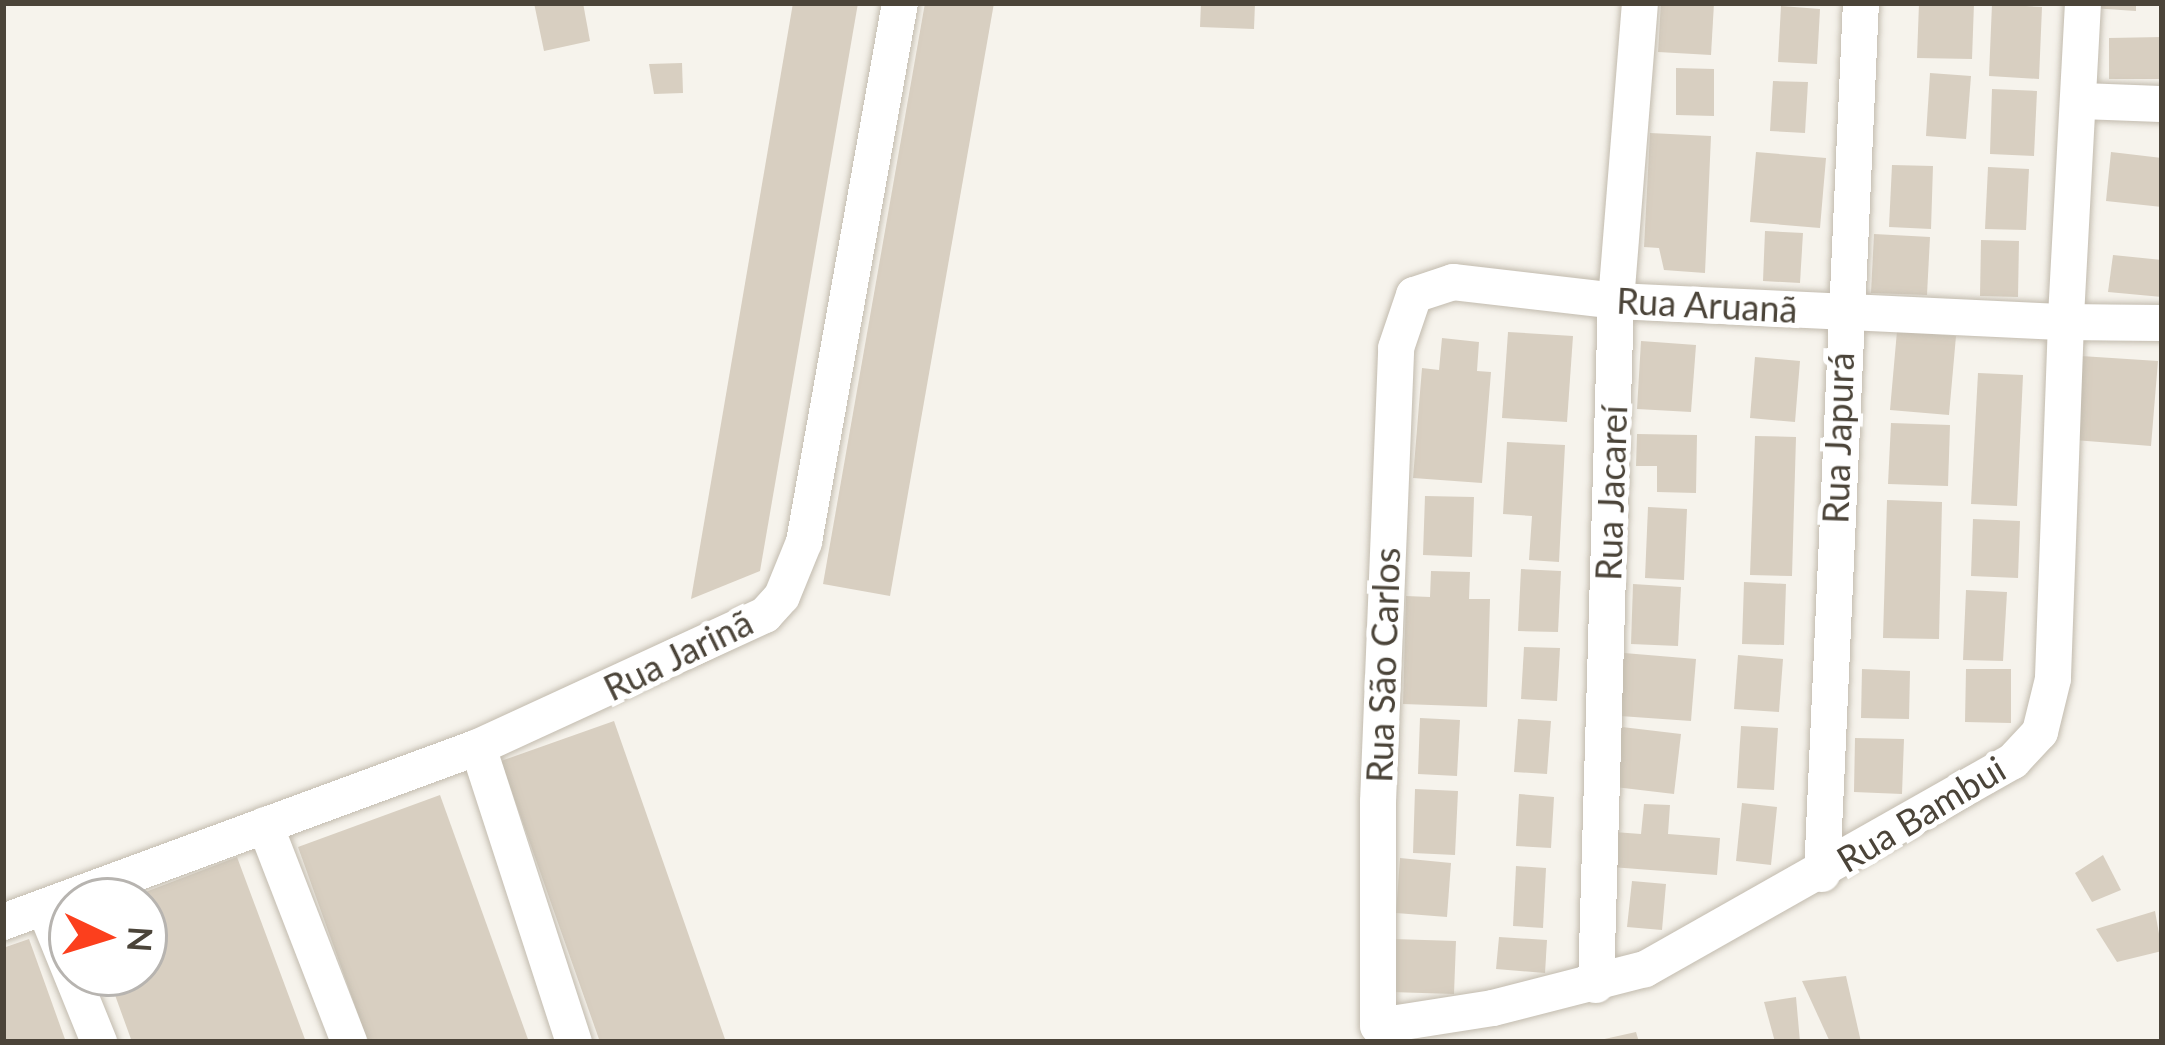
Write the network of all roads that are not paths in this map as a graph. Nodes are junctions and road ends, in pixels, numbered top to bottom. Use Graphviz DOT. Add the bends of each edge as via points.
graph roads {
  1 [pos="900,3"];
  2 [pos="1640,3"];
  3 [pos="1861,3"];
  4 [pos="2083,3"];
  5 [pos="2080,101"];
  6 [pos="2162,104"];
  7 [pos="1616,301"];
  8 [pos="1406,306"];
  9 [pos="1843,312"];
  10 [pos="2066,322"];
  11 [pos="2162,323"];
  12 [pos="478,747"];
  13 [pos="265,825"];
  14 [pos="1822,874"];
  15 [pos="45,909"];
  16 [pos="3,922"];
  17 [pos="1596,985"];
  18 [pos="1378,1026"];
  19 [pos="99,1042"];
  20 [pos="349,1042"];
  21 [pos="574,1042"];
  1 -- 12 [label="street, Rua Jarinã" via="805,542 782,596 748,628"];
  2 -- 7 [label="street, Rua Jacareí"];
  3 -- 9 [label="street, Rua Japurá"];
  4 -- 5 [label="street, Rua Bambui"];
  5 -- 6 [label="street"];
  5 -- 10 [label="street, Rua Bambui"];
  7 -- 8 [label="street, Rua Aruanã" via="1453,282 1424,289"];
  7 -- 9 [label="street, Rua Aruanã"];
  7 -- 17 [label="street, Rua Jacareí"];
  8 -- 18 [label="street, Rua São Carlos" via="1396,348 1385,608"];
  9 -- 10 [label="street, Rua Aruanã"];
  9 -- 14 [label="street, Rua Japurá"];
  10 -- 11 [label="street, Rua Aruanã"];
  10 -- 14 [label="street, Rua Bambui" via="2048,720 2013,761"];
  12 -- 13 [label="street, Rua Jarinã"];
  12 -- 21 [label="street"];
  13 -- 15 [label="street, Rua Jarinã"];
  13 -- 20 [label="street"];
  14 -- 17 [label="street, Rua Bambui" via="1694,947"];
  15 -- 16 [label="street, Rua Jarinã"];
  15 -- 19 [label="street"];
  17 -- 18 [label="street, Rua Bambui"];
}
